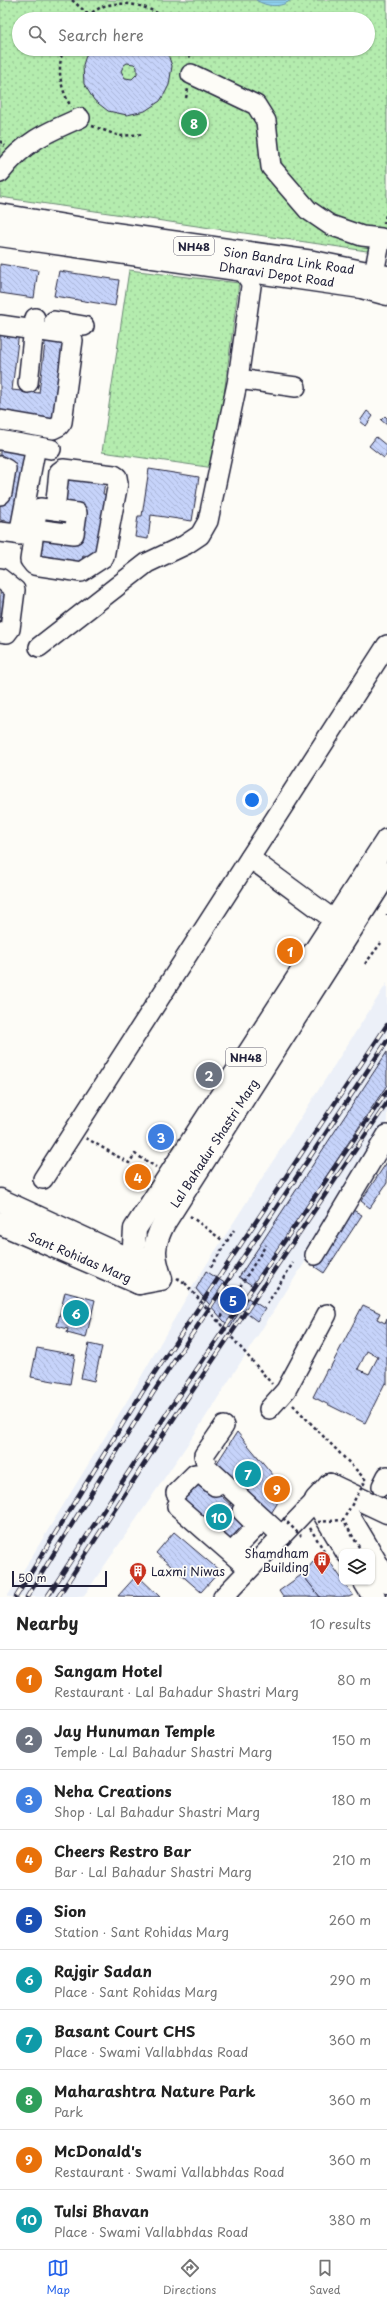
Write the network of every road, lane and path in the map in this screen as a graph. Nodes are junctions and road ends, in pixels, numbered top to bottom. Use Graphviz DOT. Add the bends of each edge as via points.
graph roads {
  1 [pos="72,0"];
  2 [pos="86,12"];
  3 [pos="94,12"];
  4 [pos="157,12"];
  5 [pos="191,74"];
  6 [pos="80,118"];
  7 [pos="0,173"];
  8 [pos="0,215"];
  9 [pos="0,235"];
  10 [pos="242,261"];
  11 [pos="381,275"];
  12 [pos="387,294"];
  13 [pos="0,313"];
  14 [pos="35,324"];
  15 [pos="0,326"];
  16 [pos="84,326"];
  17 [pos="238,379"];
  18 [pos="28,383"];
  19 [pos="296,387"];
  20 [pos="0,420"];
  21 [pos="0,440"];
  22 [pos="0,466"];
  23 [pos="1,488"];
  24 [pos="55,510"];
  25 [pos="0,522"];
  26 [pos="27,531"];
  27 [pos="0,532"];
  28 [pos="0,578"];
  29 [pos="0,632"];
  30 [pos="387,645"];
  31 [pos="38,647"];
  32 [pos="387,840"];
  33 [pos="250,858"];
  34 [pos="378,876"];
  35 [pos="334,920"];
  36 [pos="381,944"];
  37 [pos="365,964"];
  38 [pos="74,1130"];
  39 [pos="387,1135"];
  40 [pos="158,1168"];
  41 [pos="42,1179"];
  42 [pos="0,1200"];
  43 [pos="190,1216"];
  44 [pos="1,1227"];
  45 [pos="234,1230"];
  46 [pos="222,1240"];
  47 [pos="266,1245"];
  48 [pos="315,1255"];
  49 [pos="154,1258"];
  50 [pos="133,1261"];
  51 [pos="292,1263"];
  52 [pos="210,1267"];
  53 [pos="161,1279"];
  54 [pos="140,1283"];
  55 [pos="185,1283"];
  56 [pos="267,1304"];
  57 [pos="327,1314"];
  58 [pos="218,1322"];
  59 [pos="272,1384"];
  60 [pos="269,1409"];
  61 [pos="297,1409"];
  62 [pos="224,1426"];
  63 [pos="323,1492"];
  64 [pos="387,1512"];
  65 [pos="343,1520"];
  66 [pos="318,1522"];
  67 [pos="257,1526"];
  68 [pos="310,1528"];
  69 [pos="280,1532"];
  70 [pos="301,1536"];
  71 [pos="360,1549"];
  72 [pos="368,1549"];
  73 [pos="231,1553"];
  74 [pos="338,1554"];
  75 [pos="375,1561"];
  76 [pos="249,1569"];
  77 [pos="387,1581"];
  78 [pos="367,1585"];
  79 [pos="223,1597"];
  80 [pos="374,1597"];
  1 -- 2 [label="path"];
  3 -- 4 [label="path" via="104,6 129,3"];
  5 -- 11 [label="street" via="256,105 266,121 271,167 308,210 330,225 362,236 380,238"];
  6 -- 7 [label="street" via="41,135 14,154"];
  8 -- 10 [label="main road, Sion Bandra Link Road / NH48"];
  9 -- 10 [label="main road, Dharavi Depot Road"];
  10 -- 11 [label="main road, Sion Bandra Link Road / NH48" via="314,262"];
  10 -- 12 [label="main road, Dharavi Depot Road" via="361,286"];
  10 -- 17 [label="street" via="251,286"];
  13 -- 14 [label="street"];
  14 -- 15 [label="street"];
  14 -- 16 [label="street"];
  14 -- 18 [label="street"];
  14 -- 20 [label="street" via="72,337 62,422 53,429"];
  17 -- 19 [label="street"];
  17 -- 31 [label="street" via="213,504 200,535 148,563"];
  21 -- 26 [label="street" via="44,448"];
  22 -- 23 [label="street" via="6,470"];
  24 -- 26 [label="street" via="38,509"];
  24 -- 26 [label="street" via="77,513 74,534"];
  24 -- 26 [label="street" via="59,472 62,470 117,477 118,483 102,560 81,572 34,565 30,560"];
  25 -- 26 [label="street"];
  26 -- 27 [label="street"];
  28 -- 29 [label="street" via="12,586 16,596 10,629 7,633"];
  30 -- 33 [label="street"];
  32 -- 34 [label="main road, Lal Bahadur Shastri Marg / NH48"];
  33 -- 35 [label="street"];
  33 -- 38 [label="street"];
  34 -- 35 [label="main road, Lal Bahadur Shastri Marg / NH48"];
  34 -- 49 [label="main road, Lal Bahadur Shastri Marg / NH48" via="164,1222 158,1235"];
  35 -- 50 [label="main road, Lal Bahadur Shastri Marg / NH48" via="135,1229"];
  36 -- 37 [label="path"];
  38 -- 40 [label="path" via="128,1163 135,1154"];
  38 -- 41 [label="street"];
  39 -- 48 [label="street"];
  42 -- 50 [label="main road, Sant Rohidas Marg"];
  43 -- 46 [label="path"];
  44 -- 54 [label="main road, Sant Rohidas Marg"];
  45 -- 52 [label="path"];
  47 -- 58 [label="path"];
  49 -- 50 [label="main road, Sant Rohidas Marg"];
  49 -- 53 [label="main road, Lal Bahadur Shastri Marg / NH48"];
  50 -- 54 [label="main road, Lal Bahadur Shastri Marg / NH48"];
  51 -- 56 [label="path"];
  53 -- 54 [label="main road, Sant Rohidas Marg / NH48"];
  55 -- 58 [label="path, bridge"];
  57 -- 60 [label="street" via="286,1390"];
  58 -- 59 [label="path, bridge"];
  61 -- 65 [label="path, bridge" via="366,1480"];
  62 -- 69 [label="street" via="204,1455 207,1467"];
  63 -- 64 [label="main road"];
  63 -- 69 [label="street"];
  63 -- 72 [label="main road"];
  63 -- 74 [label="main road"];
  65 -- 66 [label="path, bridge"];
  65 -- 71 [label="path, bridge"];
  67 -- 69 [label="street"];
  67 -- 73 [label="street"];
  67 -- 73 [label="street" via="202,1474 195,1474 176,1500"];
  68 -- 74 [label="path"];
  69 -- 70 [label="path, bridge"];
  69 -- 76 [label="street"];
  73 -- 76 [label="street"];
  75 -- 77 [label="main road"];
  76 -- 79 [label="street"];
  78 -- 80 [label="main road"];
}
